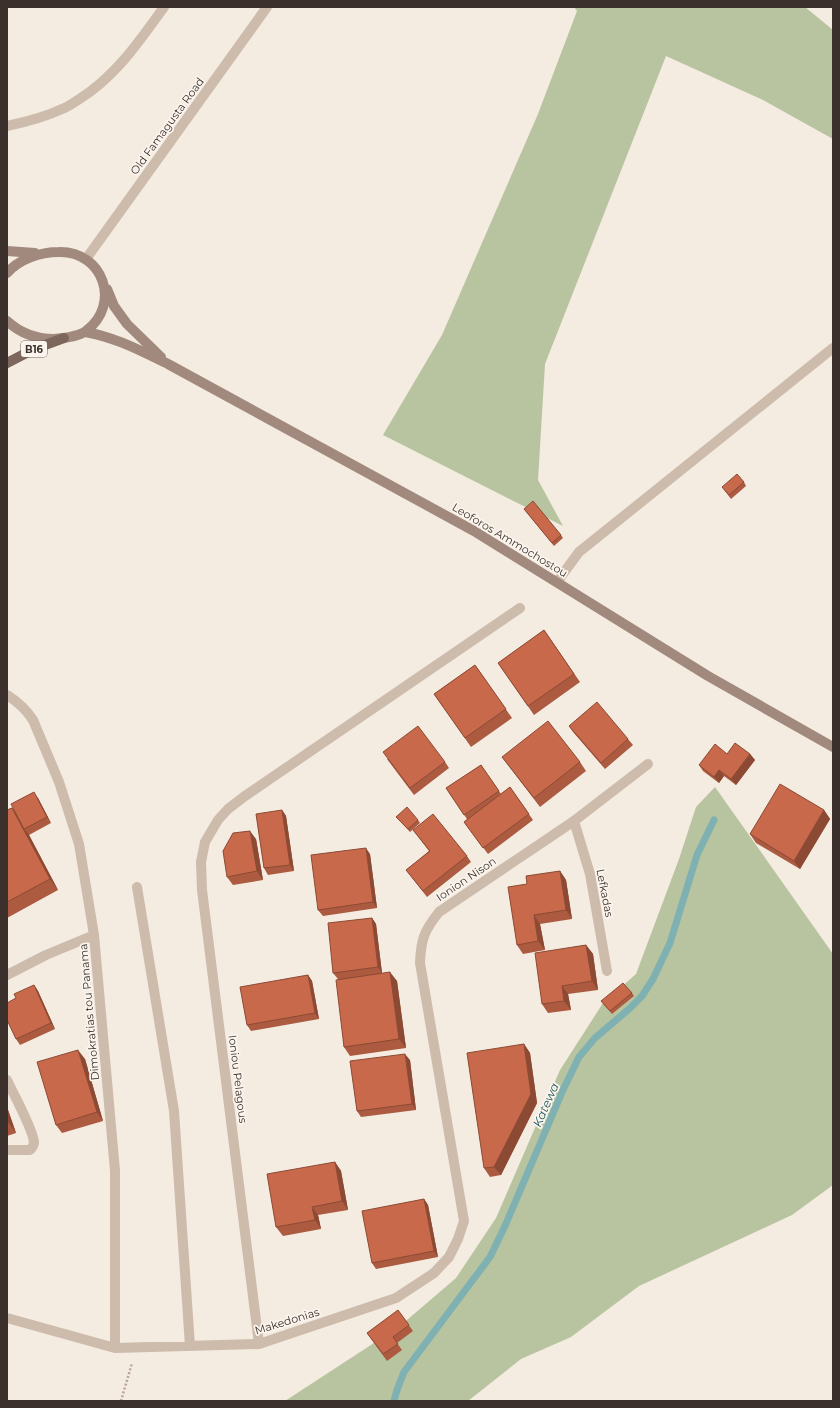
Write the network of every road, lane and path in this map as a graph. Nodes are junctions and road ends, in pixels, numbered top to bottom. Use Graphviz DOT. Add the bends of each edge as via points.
graph roads {
  1 [pos="164,7"];
  2 [pos="267,7"];
  3 [pos="7,126"];
  4 [pos="7,251"];
  5 [pos="43,254"];
  6 [pos="86,259"];
  7 [pos="7,273"];
  8 [pos="104,284"];
  9 [pos="7,321"];
  10 [pos="85,332"];
  11 [pos="64,338"];
  12 [pos="833,348"];
  13 [pos="7,363"];
  14 [pos="168,364"];
  15 [pos="557,582"];
  16 [pos="520,608"];
  17 [pos="7,695"];
  18 [pos="833,747"];
  19 [pos="648,764"];
  20 [pos="574,820"];
  21 [pos="137,887"];
  22 [pos="94,935"];
  23 [pos="607,971"];
  24 [pos="7,975"];
  25 [pos="7,1080"];
  26 [pos="7,1150"];
  27 [pos="460,1198"];
  28 [pos="7,1318"];
  29 [pos="259,1344"];
  30 [pos="190,1346"];
  31 [pos="115,1348"];
  32 [pos="136,1348"];
  33 [pos="120,1401"];
  1 -- 3 [label="street" via="132,51 111,75 88,94 63,109"];
  2 -- 6 [label="street, Old Famagusta Road"];
  4 -- 5 [label="main road"];
  5 -- 6 [label="main road" via="72,253"];
  5 -- 7 [label="main road" via="21,262"];
  6 -- 8 [label="main road, Leoforos Ammochostou" via="101,275"];
  8 -- 10 [label="main road" via="103,307 94,324"];
  8 -- 14 [label="main road, Leoforos Ammochostou" via="114,306 127,324"];
  9 -- 11 [label="main road" via="20,331 35,337"];
  10 -- 11 [label="main road"];
  10 -- 14 [label="main road, Leoforos Ammochostou" via="103,335"];
  11 -- 13 [label="main road, B16"];
  12 -- 15 [label="street" via="579,552"];
  14 -- 15 [label="main road, Leoforos Ammochostou" via="474,531"];
  15 -- 18 [label="main road, Leoforos Ammochostou" via="708,676"];
  16 -- 29 [label="street, Ioniou Pelagous" via="245,796 218,820 205,842 202,890"];
  17 -- 22 [label="street, Dimokratias tou Panama" via="18,702 33,720 59,782 79,844"];
  19 -- 20 [label="street, Ionion Nison"];
  20 -- 23 [label="street, Lefkadas" via="590,874"];
  20 -- 27 [label="street, Ionion Nison" via="438,912 420,946 420,963"];
  21 -- 30 [label="street" via="174,1111"];
  22 -- 24 [label="street" via="46,954"];
  22 -- 31 [label="street, Dimokratias tou Panama" via="115,1171"];
  25 -- 26 [label="street" via="34,1142 30,1150"];
  27 -- 29 [label="street, Makedonias" via="464,1221 458,1239 449,1257 434,1273 396,1298"];
  28 -- 31 [label="street, Makedonias"];
  29 -- 30 [label="street, Makedonias"];
  30 -- 32 [label="street, Makedonias"];
  31 -- 32 [label="street, Makedonias"];
  32 -- 33 [label="path"];
}
